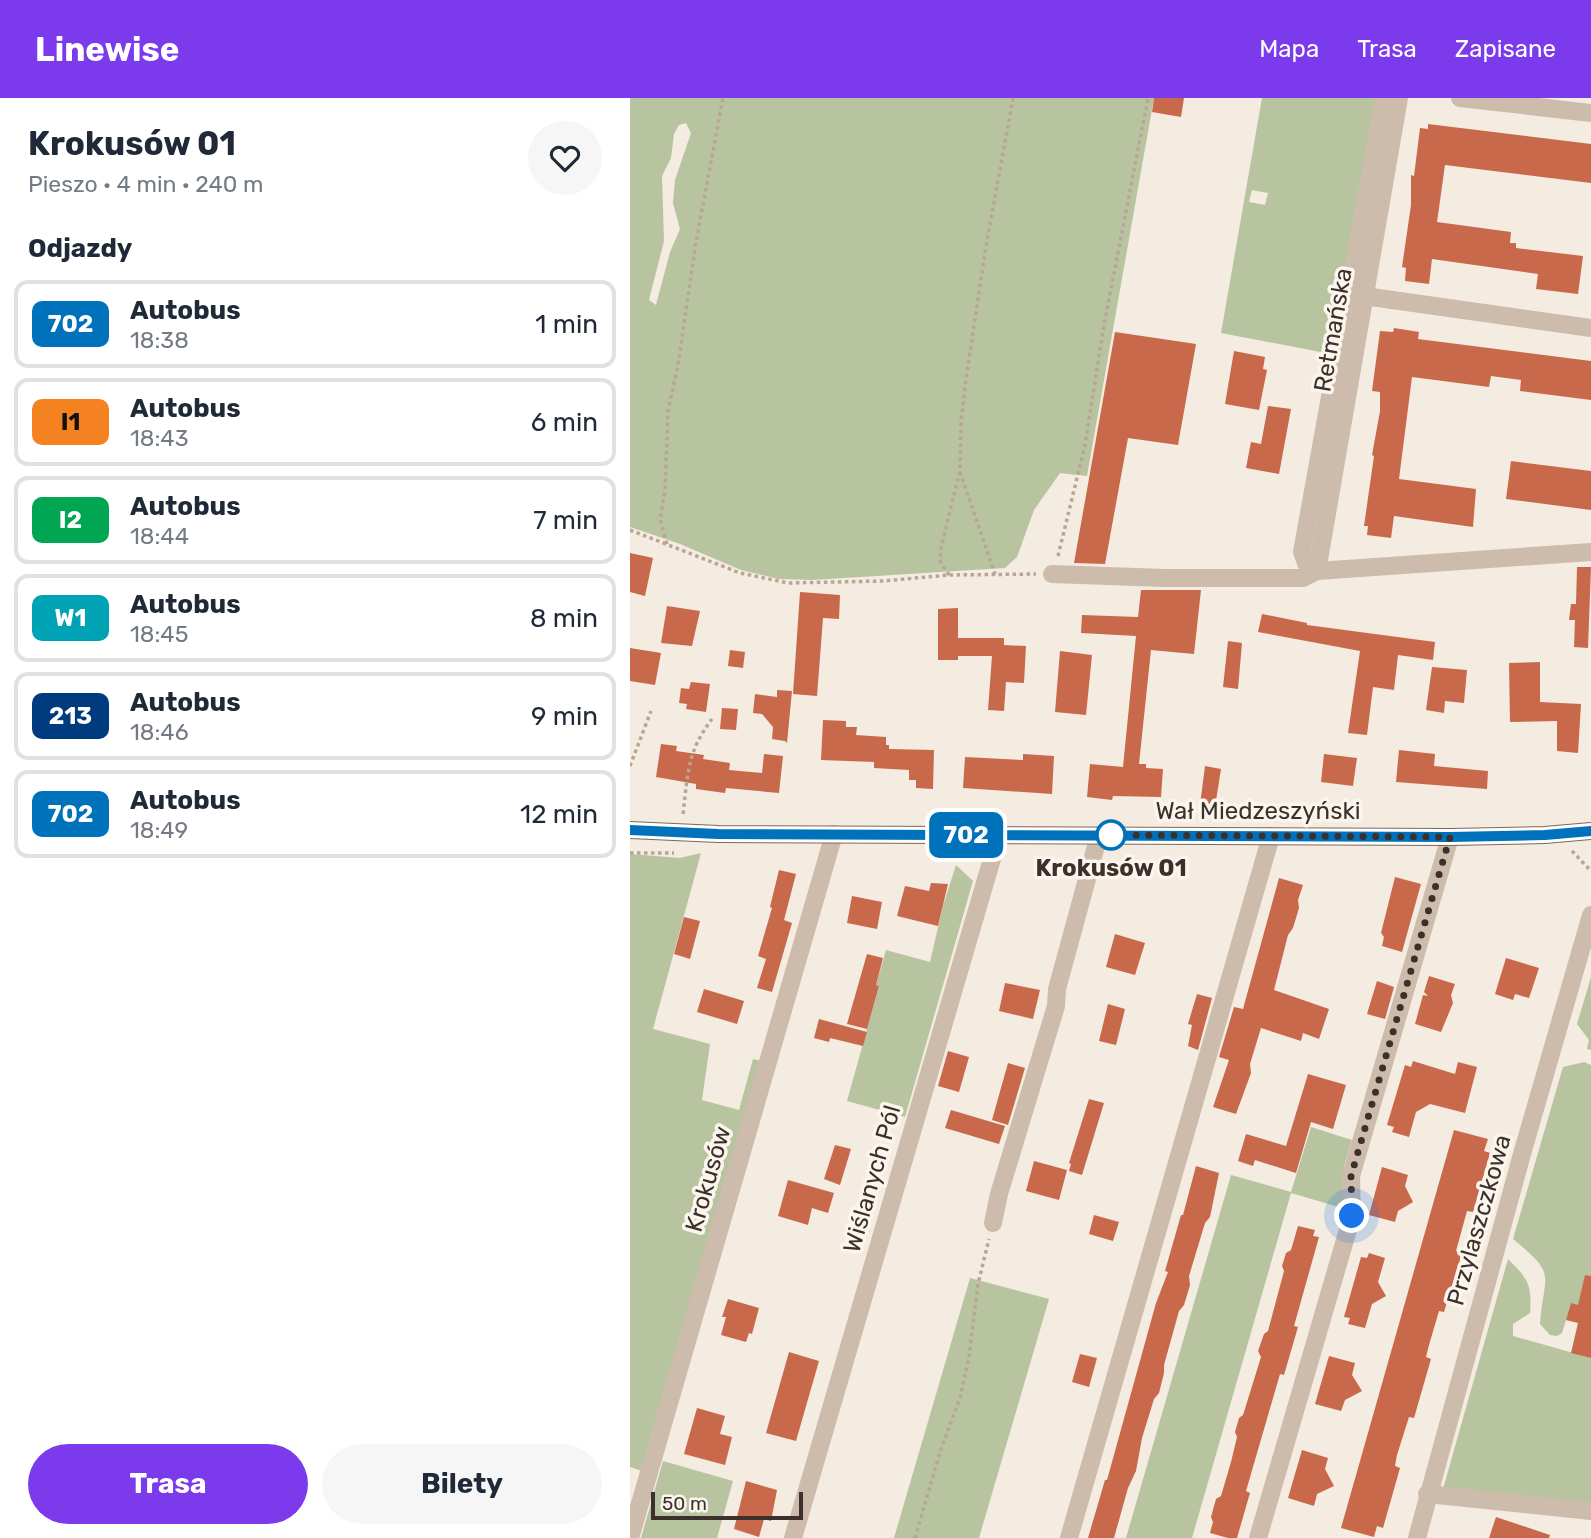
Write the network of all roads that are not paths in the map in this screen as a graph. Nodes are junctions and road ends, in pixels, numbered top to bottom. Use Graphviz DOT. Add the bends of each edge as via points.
graph roads {
  1 [pos="1384,98"];
  2 [pos="1399,98"];
  3 [pos="1460,98"];
  4 [pos="1591,113"];
  5 [pos="1364,296"];
  6 [pos="1591,328"];
  7 [pos="1591,552"];
  8 [pos="1317,571"];
  9 [pos="1057,575"];
  10 [pos="630,830"];
  11 [pos="1591,831"];
  12 [pos="834,834"];
  13 [pos="999,835"];
  14 [pos="1099,835"];
  15 [pos="1271,836"];
  16 [pos="1450,837"];
  17 [pos="1591,915"];
  18 [pos="993,1223"];
  19 [pos="1427,1494"];
  20 [pos="1591,1511"];
  21 [pos="630,1538"];
  22 [pos="793,1538"];
  23 [pos="1069,1538"];
  24 [pos="1258,1538"];
  25 [pos="1417,1538"];
  1 -- 8 [label="street" via="1303,552 1306,563"];
  2 -- 5 [label="street, Retmańska"];
  3 -- 4 [label="street"];
  5 -- 6 [label="street"];
  5 -- 8 [label="street, Retmańska"];
  7 -- 8 [label="street"];
  8 -- 9 [label="street" via="1303,578"];
  10 -- 12 [label="main road, Wał Miedzeszyński"];
  11 -- 16 [label="main road, Wał Miedzeszyński"];
  12 -- 13 [label="main road, Wał Miedzeszyński"];
  12 -- 21 [label="street, Krokusów"];
  13 -- 14 [label="main road, Wał Miedzeszyński"];
  13 -- 22 [label="street, Wiślanych Pól"];
  14 -- 15 [label="main road, Wał Miedzeszyński"];
  14 -- 18 [label="street" via="1056,1006"];
  15 -- 16 [label="main road, Wał Miedzeszyński"];
  15 -- 23 [label="street"];
  16 -- 24 [label="street" via="1351,1176 1352,1216"];
  17 -- 19 [label="street, Przylaszczkowa"];
  19 -- 20 [label="street"];
  19 -- 25 [label="street, Przylaszczkowa"];
}
